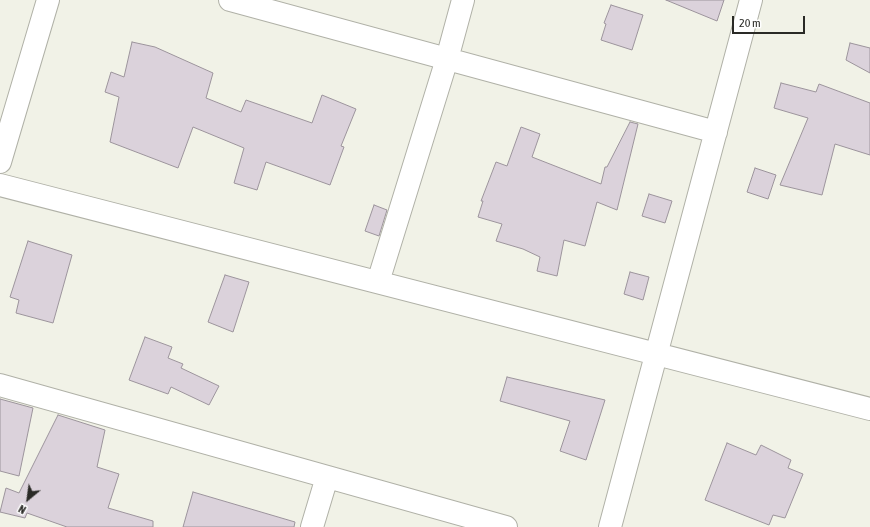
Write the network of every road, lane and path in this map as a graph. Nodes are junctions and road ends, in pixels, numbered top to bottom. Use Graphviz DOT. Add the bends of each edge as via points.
graph roads {
  1 [pos="48,0"];
  2 [pos="230,0"];
  3 [pos="463,0"];
  4 [pos="751,0"];
  5 [pos="447,59"];
  6 [pos="716,132"];
  7 [pos="0,162"];
  8 [pos="0,186"];
  9 [pos="378,282"];
  10 [pos="657,354"];
  11 [pos="0,385"];
  12 [pos="870,407"];
  13 [pos="327,477"];
  14 [pos="312,527"];
  15 [pos="506,527"];
  16 [pos="610,527"];
  1 -- 7 [label="street"];
  2 -- 5 [label="street"];
  3 -- 5 [label="street"];
  4 -- 6 [label="street"];
  5 -- 6 [label="street"];
  5 -- 9 [label="street"];
  6 -- 10 [label="street"];
  8 -- 9 [label="street"];
  9 -- 10 [label="street"];
  10 -- 12 [label="street"];
  10 -- 16 [label="street"];
  11 -- 13 [label="street"];
  13 -- 14 [label="street"];
  13 -- 15 [label="street"];
}
